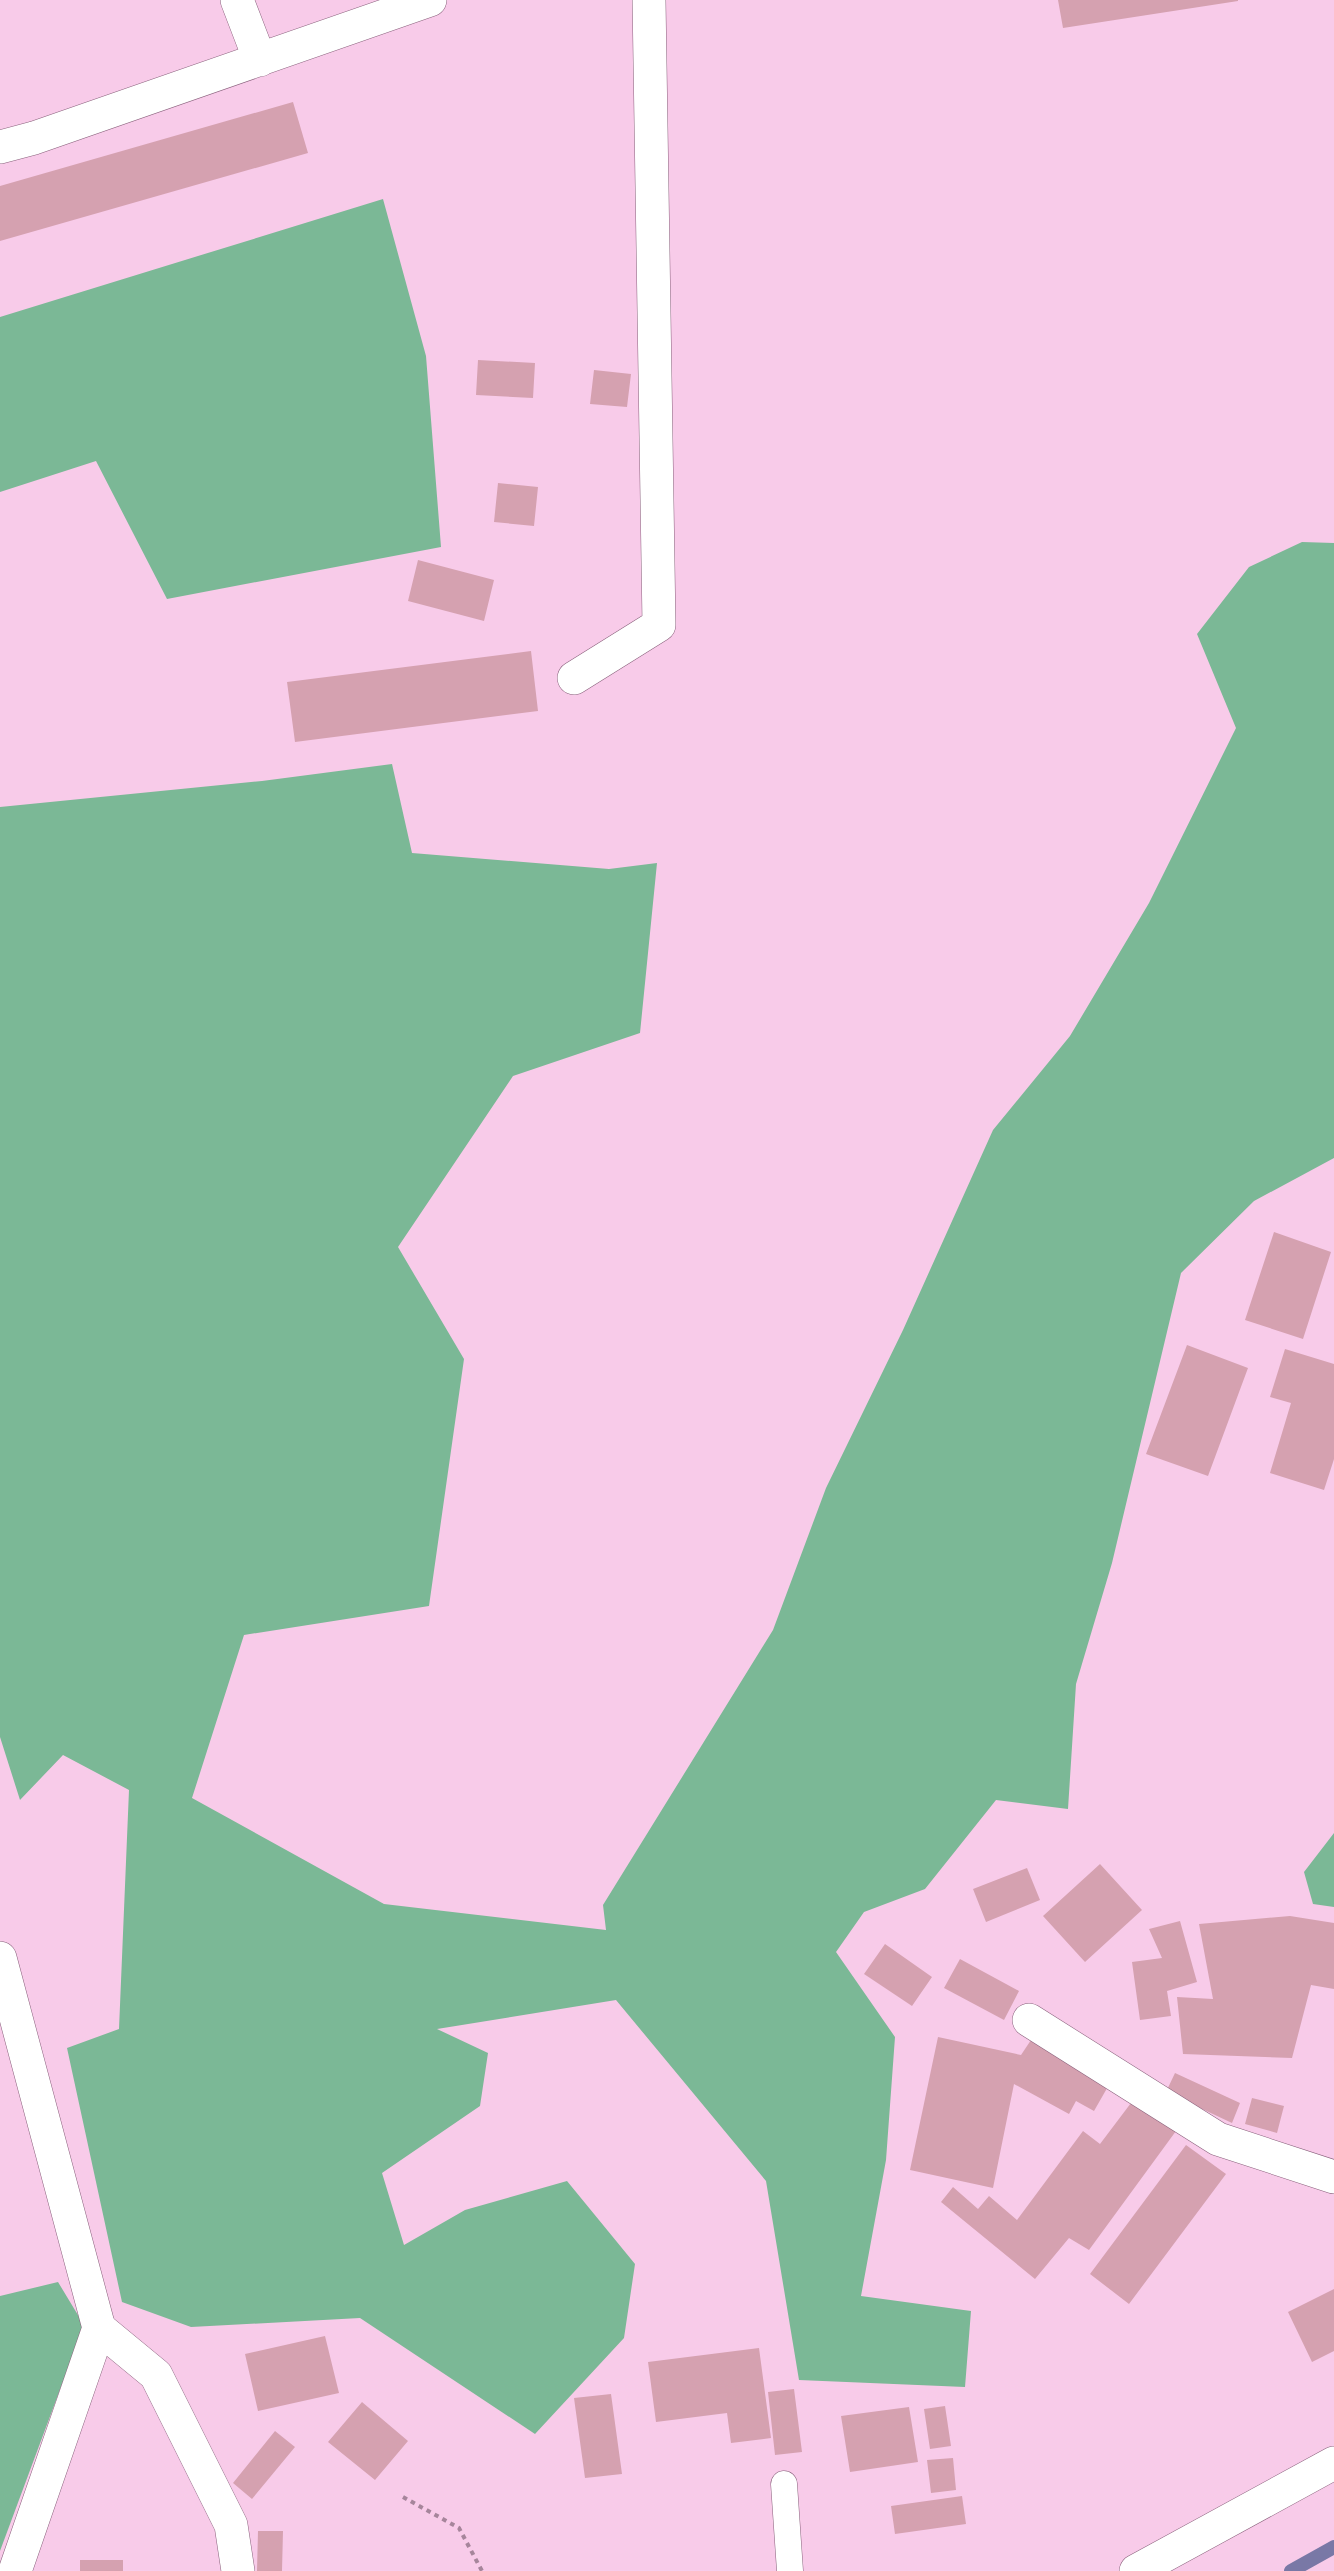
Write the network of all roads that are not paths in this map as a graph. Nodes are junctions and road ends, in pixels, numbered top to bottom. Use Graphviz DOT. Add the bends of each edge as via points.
graph roads {
  1 [pos="237,0"];
  2 [pos="430,0"];
  3 [pos="649,0"];
  4 [pos="260,60"];
  5 [pos="0,147"];
  6 [pos="574,678"];
  7 [pos="0,1958"];
  8 [pos="1029,2019"];
  9 [pos="1334,2177"];
  10 [pos="99,2328"];
  11 [pos="1334,2463"];
  12 [pos="784,2484"];
  13 [pos="15,2571"];
  14 [pos="238,2571"];
  15 [pos="790,2571"];
  16 [pos="1136,2571"];
  1 -- 4 [label="street"];
  2 -- 4 [label="street"];
  3 -- 6 [label="street" via="659,625"];
  4 -- 5 [label="street"];
  7 -- 10 [label="street"];
  8 -- 9 [label="street" via="1218,2139"];
  10 -- 13 [label="street"];
  10 -- 14 [label="street" via="156,2375 231,2524"];
  11 -- 16 [label="street"];
  12 -- 15 [label="lane"];
}
